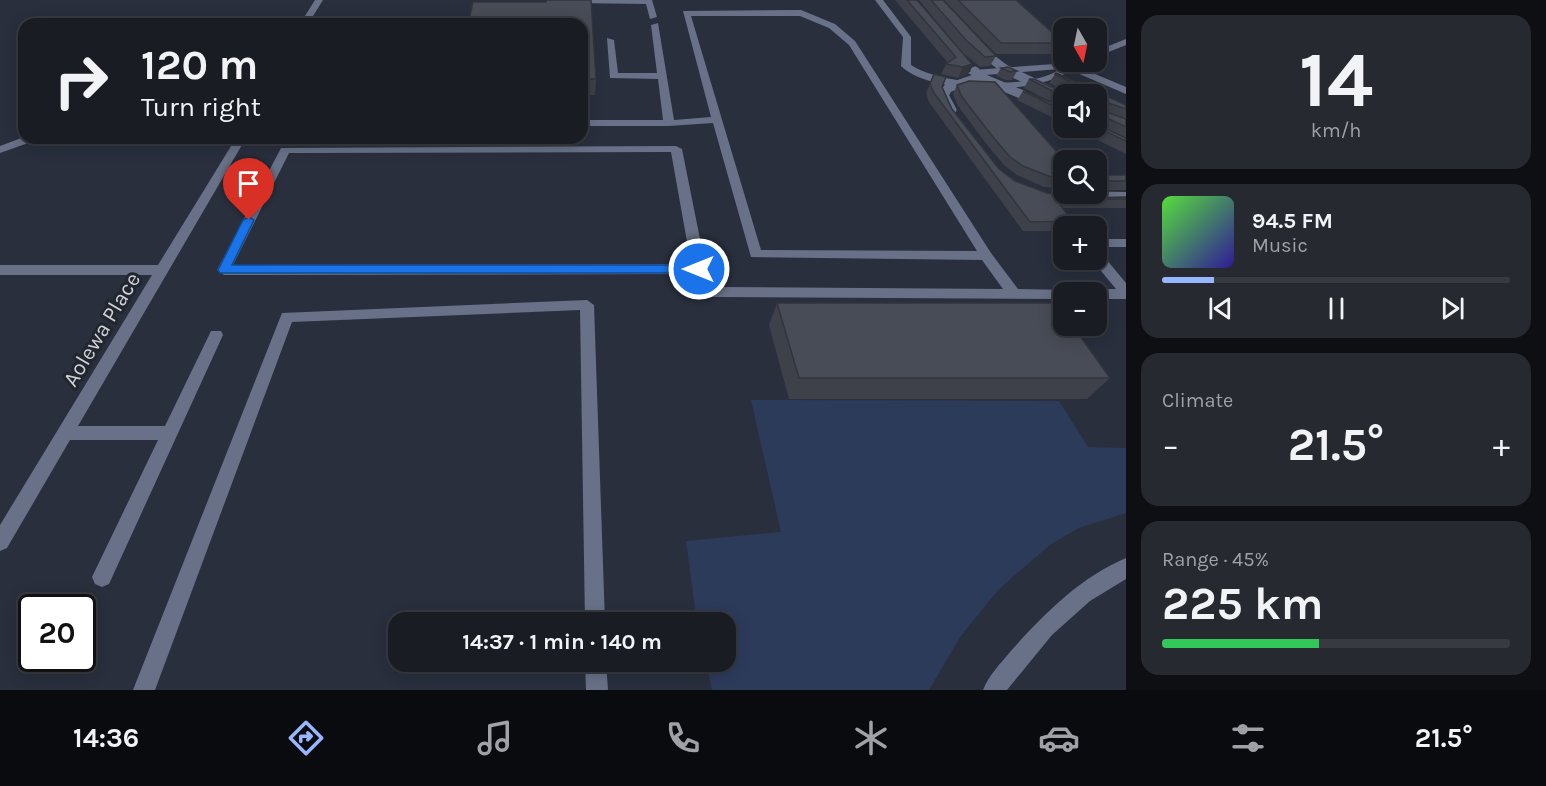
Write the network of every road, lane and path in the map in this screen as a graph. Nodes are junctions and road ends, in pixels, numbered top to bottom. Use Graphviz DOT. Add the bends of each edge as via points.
graph roads {
  1 [pos="319,0"];
  2 [pos="879,0"];
  3 [pos="567,1"];
  4 [pos="637,1"];
  5 [pos="308,18"];
  6 [pos="610,40"];
  7 [pos="1126,42"];
  8 [pos="1107,50"];
  9 [pos="986,53"];
  10 [pos="966,64"];
  11 [pos="1063,72"];
  12 [pos="1089,72"];
  13 [pos="662,76"];
  14 [pos="980,77"];
  15 [pos="1126,91"];
  16 [pos="1053,93"];
  17 [pos="1033,100"];
  18 [pos="717,120"];
  19 [pos="669,123"];
  20 [pos="588,124"];
  21 [pos="962,124"];
  22 [pos="653,136"];
  23 [pos="588,138"];
  24 [pos="18,143"];
  25 [pos="237,144"];
  26 [pos="443,144"];
  27 [pos="0,150"];
  28 [pos="1107,197"];
  29 [pos="1126,198"];
  30 [pos="1107,243"];
  31 [pos="1126,243"];
  32 [pos="986,256"];
  33 [pos="699,269"];
  34 [pos="162,270"];
  35 [pos="1107,270"];
  36 [pos="2,273"];
  37 [pos="1126,293"];
  38 [pos="1014,294"];
  39 [pos="1053,294"];
  40 [pos="1107,294"];
  41 [pos="216,335"];
  42 [pos="65,433"];
  43 [pos="170,433"];
  44 [pos="0,542"];
  45 [pos="1126,568"];
  46 [pos="102,577"];
  47 [pos="595,612"];
  48 [pos="596,672"];
  49 [pos="144,690"];
  50 [pos="597,690"];
  51 [pos="994,690"];
  1 -- 5 [label="street"];
  2 -- 11 [label="street" via="907,37 906,66 922,77 1006,84 1056,77"];
  3 -- 4 [label="street"];
  4 -- 13 [label="street" via="650,2"];
  6 -- 13 [label="street" via="613,76"];
  7 -- 8 [label="street"];
  9 -- 16 [label="street, bridge" via="1005,69"];
  10 -- 14 [label="street, bridge"];
  12 -- 15 [label="street"];
  13 -- 19 [label="street"];
  14 -- 17 [label="street, bridge"];
  14 -- 21 [label="street, bridge" via="945,91 945,100"];
  18 -- 19 [label="street"];
  18 -- 32 [label="street" via="756,254"];
  18 -- 32 [label="street" via="686,13 801,13 822,21 852,44"];
  19 -- 22 [label="street"];
  20 -- 22 [label="street"];
  22 -- 23 [label="street"];
  22 -- 33 [label="street" via="676,149"];
  24 -- 27 [label="street"];
  25 -- 34 [label="street, Aolewa Place"];
  26 -- 33 [label="street" via="285,150 224,270"];
  28 -- 29 [label="street, bridge"];
  30 -- 31 [label="street"];
  32 -- 38 [label="street"];
  33 -- 38 [label="street" via="711,292"];
  34 -- 36 [label="street"];
  34 -- 42 [label="street, Aolewa Place"];
  35 -- 37 [label="street"];
  37 -- 40 [label="street"];
  38 -- 39 [label="street"];
  41 -- 43 [label="street"];
  42 -- 43 [label="street"];
  42 -- 44 [label="street, Aolewa Place"];
  43 -- 46 [label="street"];
  45 -- 51 [label="street" via="1083,594 1045,628"];
  47 -- 49 [label="street" via="587,305 287,317"];
  48 -- 50 [label="street"];
}
